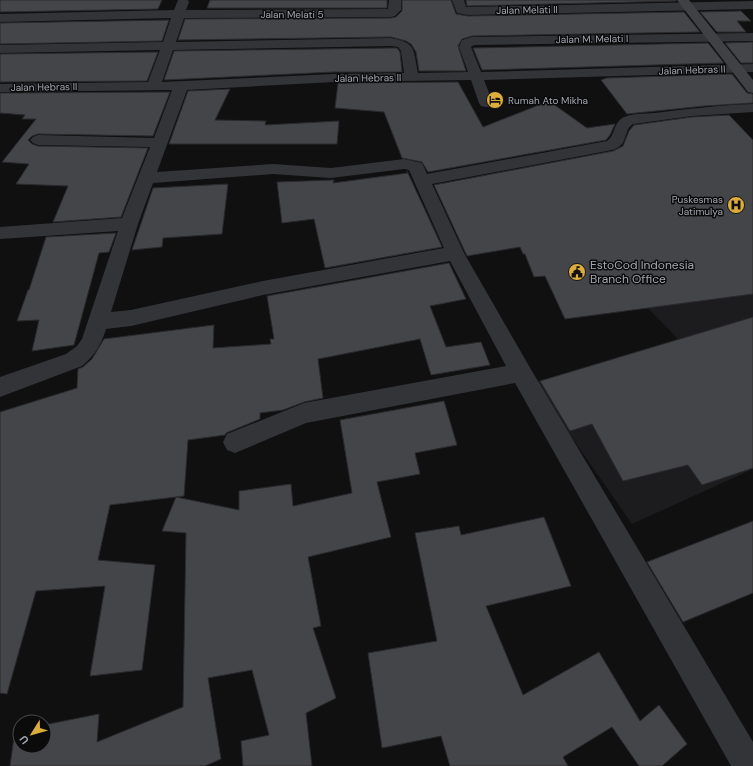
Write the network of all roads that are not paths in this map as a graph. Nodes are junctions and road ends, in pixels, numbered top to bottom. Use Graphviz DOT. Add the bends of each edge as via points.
graph roads {
  1 [pos="183,0"];
  2 [pos="395,0"];
  3 [pos="685,3"];
  4 [pos="460,5"];
  5 [pos="753,5"];
  6 [pos="179,14"];
  7 [pos="0,18"];
  8 [pos="712,37"];
  9 [pos="753,37"];
  10 [pos="167,47"];
  11 [pos="0,50"];
  12 [pos="736,68"];
  13 [pos="753,68"];
  14 [pos="475,76"];
  15 [pos="412,77"];
  16 [pos="154,86"];
  17 [pos="180,86"];
  18 [pos="0,88"];
  19 [pos="753,90"];
  20 [pos="486,103"];
  21 [pos="753,108"];
  22 [pos="38,140"];
  23 [pos="159,143"];
  24 [pos="146,178"];
  25 [pos="423,180"];
  26 [pos="129,224"];
  27 [pos="0,233"];
  28 [pos="455,253"];
  29 [pos="97,322"];
  30 [pos="521,373"];
  31 [pos="0,387"];
  32 [pos="235,442"];
  33 [pos="748,766"];
  1 -- 6 [label="street"];
  2 -- 6 [label="street, Jalan Melati 5" via="396,10 391,13"];
  3 -- 4 [label="street, Jalan Melati II" via="468,11"];
  3 -- 5 [label="street, Jalan Melati II"];
  3 -- 8 [label="main road"];
  6 -- 7 [label="street"];
  6 -- 10 [label="street"];
  8 -- 9 [label="street, Jalan M. Melati I"];
  8 -- 12 [label="main road"];
  8 -- 14 [label="street, Jalan M. Melati I" via="472,41 465,47"];
  10 -- 11 [label="street"];
  10 -- 15 [label="street" via="391,42 402,44 407,50"];
  10 -- 16 [label="street"];
  12 -- 13 [label="street, Jalan Hebras II"];
  12 -- 14 [label="street, Jalan Hebras II"];
  12 -- 19 [label="main road"];
  14 -- 15 [label="street, Jalan Hebras II"];
  14 -- 20 [label="street"];
  15 -- 17 [label="street, Jalan Hebras II" via="334,78"];
  16 -- 17 [label="street, Jalan Hebras II"];
  16 -- 18 [label="street, Jalan Hebras II"];
  17 -- 23 [label="street"];
  21 -- 25 [label="street" via="687,112 629,121 621,128 618,140 612,145"];
  22 -- 23 [label="street"];
  23 -- 24 [label="street"];
  24 -- 25 [label="street" via="273,169 331,173 404,164 416,167"];
  24 -- 26 [label="street"];
  25 -- 28 [label="street"];
  26 -- 27 [label="street"];
  26 -- 29 [label="street"];
  28 -- 29 [label="street" via="263,288 131,318"];
  28 -- 30 [label="street"];
  29 -- 31 [label="street" via="91,343 74,360"];
  30 -- 32 [label="street" via="304,413"];
  30 -- 33 [label="street"];
}
